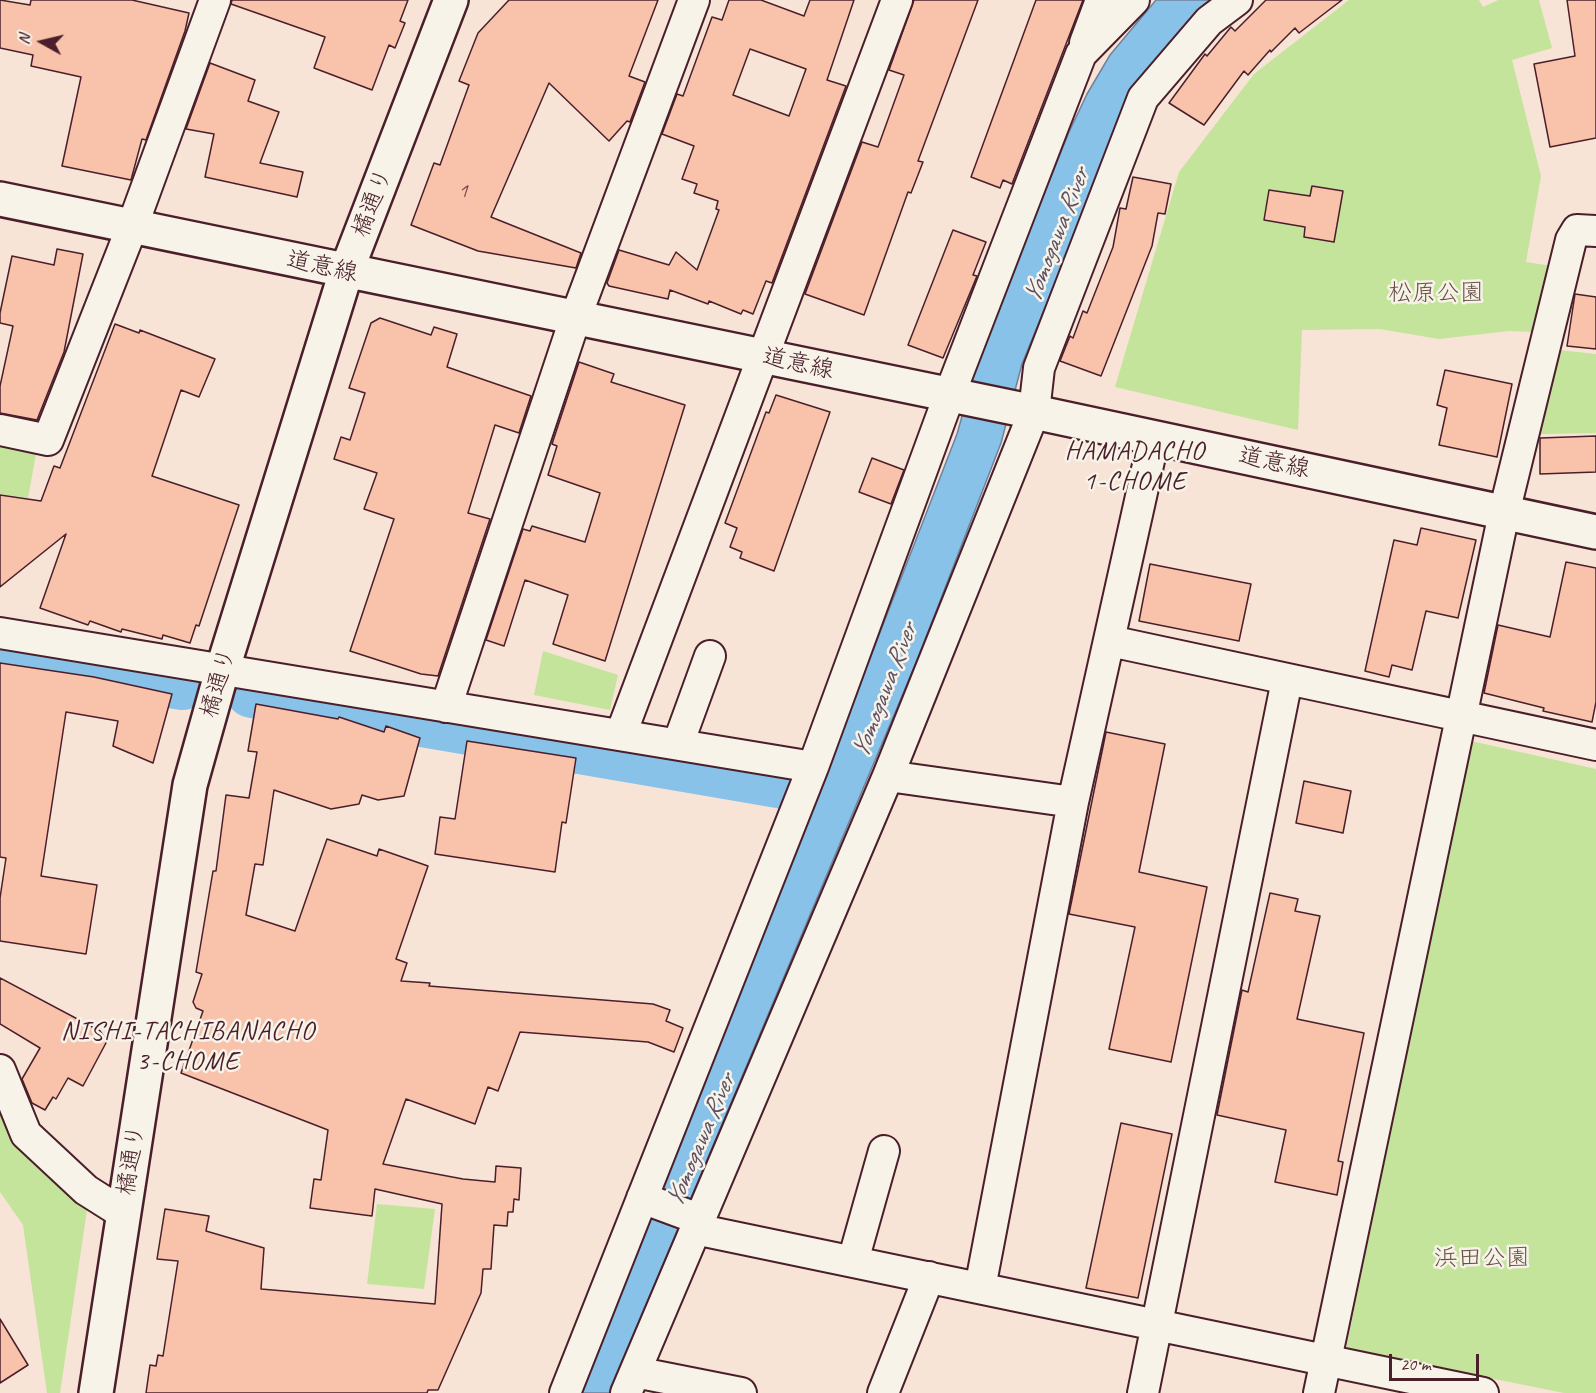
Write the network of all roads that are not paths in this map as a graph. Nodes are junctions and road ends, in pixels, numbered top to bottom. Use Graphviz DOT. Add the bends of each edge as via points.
graph roads {
  1 [pos="214,0"];
  2 [pos="451,0"];
  3 [pos="694,0"];
  4 [pos="897,0"];
  5 [pos="1101,0"];
  6 [pos="1134,0"];
  7 [pos="1237,0"];
  8 [pos="1080,54"];
  9 [pos="0,199"];
  10 [pos="132,227"];
  11 [pos="1596,231"];
  12 [pos="346,272"];
  13 [pos="575,319"];
  14 [pos="762,357"];
  15 [pos="954,396"];
  16 [pos="1027,411"];
  17 [pos="0,430"];
  18 [pos="1154,438"];
  19 [pos="1504,513"];
  20 [pos="1596,532"];
  21 [pos="0,633"];
  22 [pos="1110,641"];
  23 [pos="710,656"];
  24 [pos="222,671"];
  25 [pos="1287,680"];
  26 [pos="446,707"];
  27 [pos="1461,716"];
  28 [pos="621,734"];
  29 [pos="678,744"];
  30 [pos="1596,745"];
  31 [pos="813,767"];
  32 [pos="888,776"];
  33 [pos="1073,802"];
  34 [pos="0,1070"];
  35 [pos="884,1151"];
  36 [pos="644,1199"];
  37 [pos="124,1214"];
  38 [pos="694,1222"];
  39 [pos="853,1262"];
  40 [pos="929,1277"];
  41 [pos="980,1288"];
  42 [pos="1154,1324"];
  43 [pos="1325,1360"];
  44 [pos="630,1382"];
  45 [pos="96,1393"];
  46 [pos="565,1393"];
  47 [pos="741,1393"];
  48 [pos="883,1393"];
  49 [pos="1143,1393"];
  50 [pos="1320,1393"];
  51 [pos="1483,1393"];
  1 -- 10 [label="street"];
  2 -- 12 [label="street, 橘通り"];
  3 -- 13 [label="street"];
  4 -- 14 [label="street"];
  5 -- 8 [label="street"];
  6 -- 8 [label="street"];
  7 -- 16 [label="street" via="1209,21 1143,98"];
  8 -- 15 [label="street"];
  9 -- 10 [label="street, 道意線"];
  10 -- 12 [label="street, 道意線"];
  10 -- 17 [label="street" via="48,440"];
  11 -- 19 [label="street" via="1577,230 1571,240"];
  12 -- 13 [label="street, 道意線"];
  12 -- 24 [label="street, 橘通り"];
  13 -- 14 [label="street, 道意線"];
  13 -- 26 [label="street"];
  14 -- 15 [label="street, 道意線"];
  14 -- 28 [label="street"];
  15 -- 16 [label="street, 道意線"];
  15 -- 31 [label="street"];
  16 -- 18 [label="street, 道意線"];
  16 -- 32 [label="street"];
  18 -- 19 [label="street, 道意線"];
  18 -- 22 [label="street"];
  19 -- 20 [label="street, 道意線"];
  19 -- 27 [label="street"];
  21 -- 24 [label="street"];
  22 -- 25 [label="street"];
  22 -- 33 [label="street"];
  23 -- 29 [label="street"];
  24 -- 26 [label="street"];
  24 -- 37 [label="street, 橘通り" via="190,785"];
  25 -- 27 [label="street"];
  25 -- 42 [label="street"];
  26 -- 28 [label="street"];
  27 -- 30 [label="street"];
  27 -- 43 [label="street"];
  28 -- 29 [label="street"];
  29 -- 31 [label="street"];
  31 -- 36 [label="street"];
  32 -- 33 [label="street"];
  32 -- 38 [label="street"];
  33 -- 41 [label="street"];
  34 -- 37 [label="street" via="26,1134 86,1190"];
  35 -- 39 [label="street"];
  36 -- 38 [label="street"];
  36 -- 46 [label="street"];
  37 -- 45 [label="street, 橘通り"];
  38 -- 39 [label="street"];
  38 -- 44 [label="street"];
  39 -- 40 [label="street"];
  40 -- 41 [label="street"];
  40 -- 48 [label="street"];
  41 -- 42 [label="street"];
  42 -- 43 [label="street"];
  42 -- 49 [label="street"];
  43 -- 50 [label="street"];
  43 -- 51 [label="street"];
  44 -- 47 [label="street"];
}
